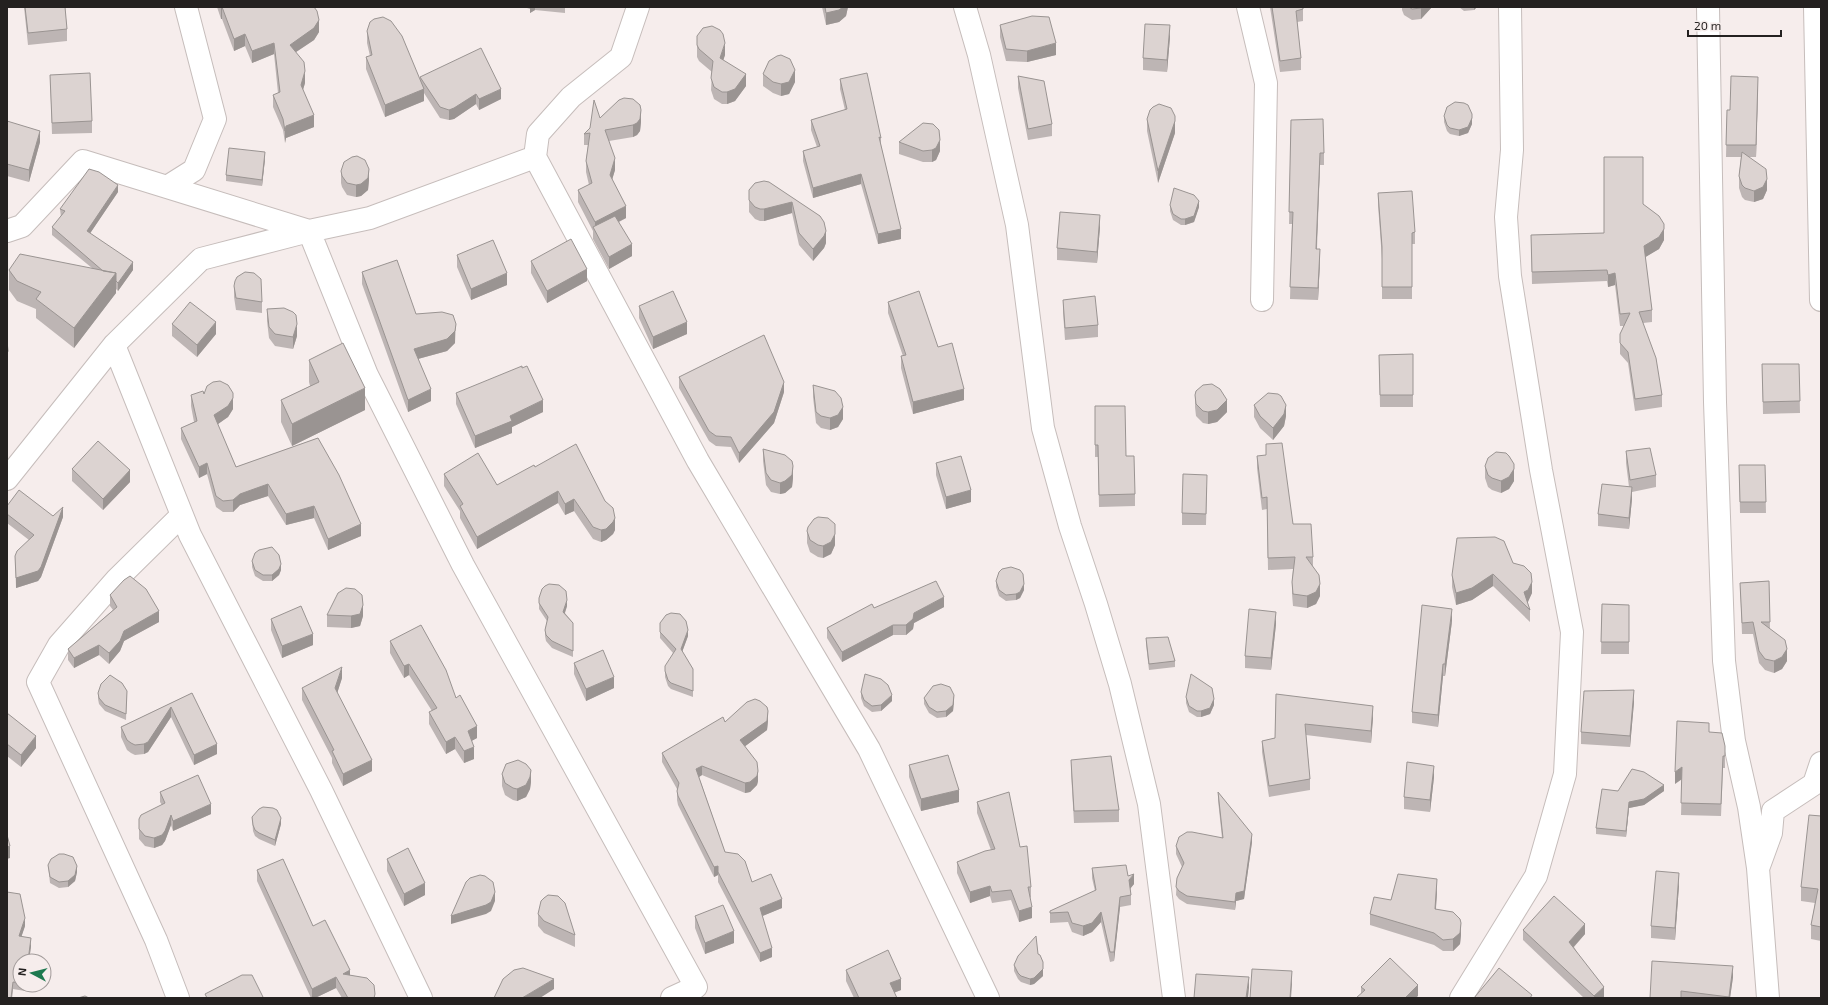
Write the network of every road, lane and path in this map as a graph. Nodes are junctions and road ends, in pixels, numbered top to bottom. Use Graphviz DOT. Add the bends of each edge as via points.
graph roads {
  1 [pos="186,7"];
  2 [pos="638,7"];
  3 [pos="964,7"];
  4 [pos="1248,7"];
  5 [pos="1510,7"];
  6 [pos="1708,7"];
  7 [pos="1815,7"];
  8 [pos="535,157"];
  9 [pos="167,187"];
  10 [pos="7,231"];
  11 [pos="309,231"];
  12 [pos="1262,300"];
  13 [pos="1821,300"];
  14 [pos="114,345"];
  15 [pos="7,479"];
  16 [pos="182,515"];
  17 [pos="1821,763"];
  18 [pos="1758,868"];
  19 [pos="178,998"];
  20 [pos="421,998"];
  21 [pos="672,998"];
  22 [pos="988,998"];
  23 [pos="1174,998"];
  24 [pos="1461,998"];
  25 [pos="1768,998"];
  1 -- 9 [label="street" via="215,119 194,170"];
  2 -- 8 [label="street" via="621,57 571,97 538,134"];
  3 -- 23 [label="street" via="979,55 1017,225 1043,428 1070,526 1120,684 1149,804"];
  4 -- 12 [label="street" via="1266,83"];
  5 -- 24 [label="street" via="1512,150 1506,217 1510,276 1541,470 1572,632 1566,766 1536,876"];
  6 -- 18 [label="street" via="1715,402 1724,661 1734,741 1749,807"];
  7 -- 13 [label="street"];
  8 -- 11 [label="street" via="370,218"];
  8 -- 22 [label="street" via="698,460 869,749"];
  9 -- 10 [label="street" via="83,161 22,226"];
  9 -- 11 [label="street"];
  11 -- 14 [label="street" via="200,259"];
  11 -- 21 [label="street" via="367,374 463,565 696,987"];
  14 -- 15 [label="street"];
  14 -- 16 [label="street"];
  16 -- 19 [label="street" via="117,579 63,640 38,682 156,940"];
  16 -- 20 [label="street" via="321,790"];
  17 -- 18 [label="street" via="1814,784 1773,811 1771,833"];
  18 -- 25 [label="street"];
}
